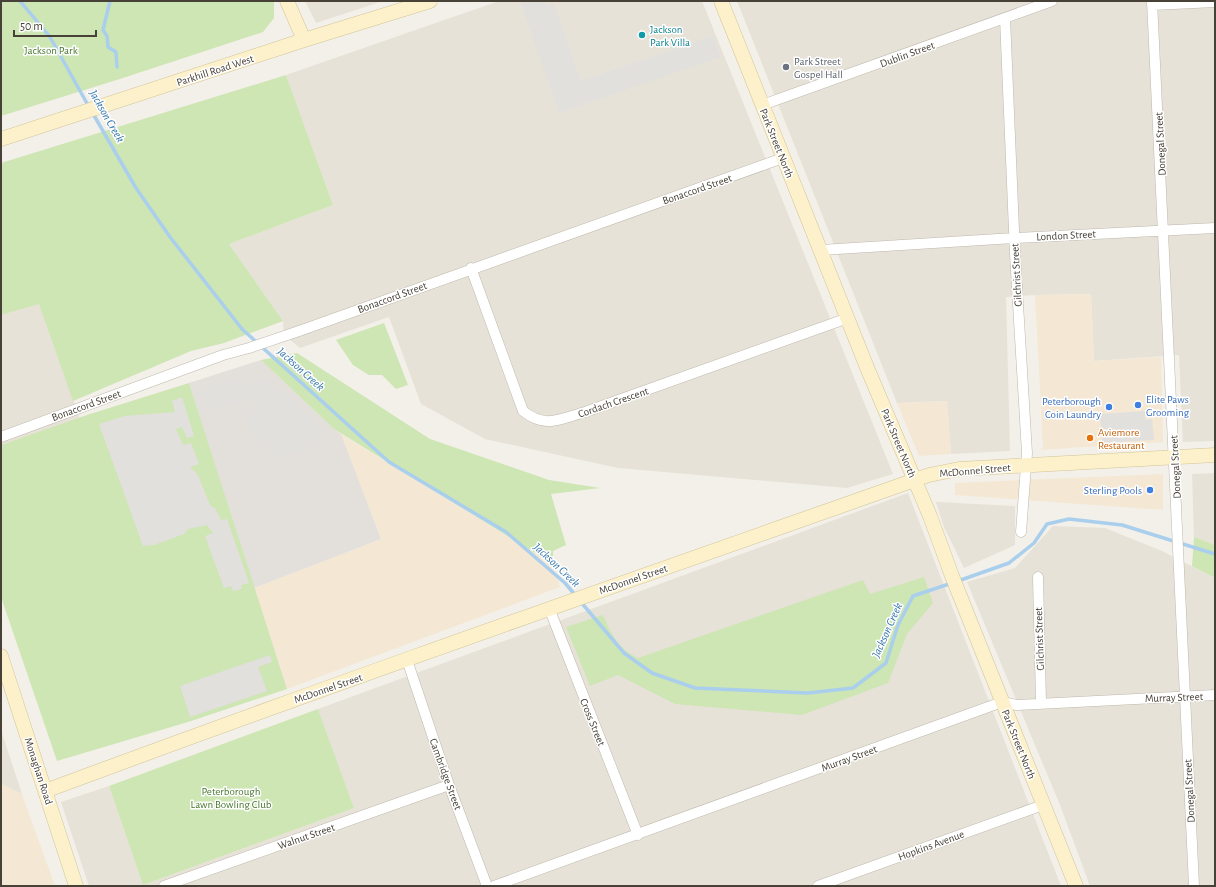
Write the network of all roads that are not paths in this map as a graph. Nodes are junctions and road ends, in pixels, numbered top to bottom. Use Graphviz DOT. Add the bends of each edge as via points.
graph roads {
  1 [pos="287,1"];
  2 [pos="430,1"];
  3 [pos="721,1"];
  4 [pos="1052,1"];
  5 [pos="1215,2"];
  6 [pos="1152,3"];
  7 [pos="1005,18"];
  8 [pos="304,40"];
  9 [pos="762,105"];
  10 [pos="1,138"];
  11 [pos="783,158"];
  12 [pos="1215,228"];
  13 [pos="1164,231"];
  14 [pos="1014,238"];
  15 [pos="821,250"];
  16 [pos="471,268"];
  17 [pos="848,318"];
  18 [pos="1,437"];
  19 [pos="1215,454"];
  20 [pos="1175,456"];
  21 [pos="1024,465"];
  22 [pos="914,480"];
  23 [pos="1021,532"];
  24 [pos="1038,576"];
  25 [pos="555,606"];
  26 [pos="1,656"];
  27 [pos="408,660"];
  28 [pos="1215,695"];
  29 [pos="1184,697"];
  30 [pos="1002,702"];
  31 [pos="1041,702"];
  32 [pos="449,786"];
  33 [pos="45,791"];
  34 [pos="1043,805"];
  35 [pos="638,835"];
  36 [pos="76,886"];
  37 [pos="164,886"];
  38 [pos="487,886"];
  39 [pos="494,886"];
  40 [pos="818,886"];
  41 [pos="1076,886"];
  42 [pos="1194,886"];
  1 -- 8 [label="street"];
  2 -- 8 [label="street, Parkhill Road West"];
  3 -- 9 [label="street, Park Street North"];
  4 -- 7 [label="street, Dublin Street"];
  5 -- 6 [label="street"];
  6 -- 13 [label="street, Donegal Street"];
  7 -- 9 [label="street, Dublin Street"];
  7 -- 14 [label="street, Gilchrist Street"];
  8 -- 10 [label="street, Parkhill Road West"];
  9 -- 11 [label="street, Park Street North"];
  11 -- 15 [label="street, Park Street North"];
  11 -- 16 [label="street, Bonaccord Street"];
  12 -- 13 [label="street, London Street"];
  13 -- 14 [label="street, London Street"];
  13 -- 20 [label="street, Donegal Street"];
  14 -- 15 [label="street, London Street"];
  14 -- 21 [label="street, Gilchrist Street" via="1027,452"];
  15 -- 17 [label="street, Park Street North"];
  16 -- 17 [label="street, Cordach Crescent" via="523,411 534,419 550,422 585,412"];
  16 -- 18 [label="street, Bonaccord Street" via="302,330 223,355"];
  17 -- 22 [label="street, Park Street North"];
  19 -- 20 [label="street, McDonnel Street"];
  20 -- 21 [label="street, McDonnel Street"];
  20 -- 29 [label="street, Donegal Street"];
  21 -- 22 [label="street, McDonnel Street" via="953,469"];
  21 -- 23 [label="street, Gilchrist Street"];
  22 -- 25 [label="street, McDonnel Street"];
  22 -- 30 [label="street, Park Street North"];
  24 -- 31 [label="street, Gilchrist Street"];
  25 -- 27 [label="street, McDonnel Street"];
  25 -- 35 [label="street, Cross Street"];
  26 -- 33 [label="street, Monaghan Road"];
  27 -- 32 [label="street, Cambridge Street"];
  27 -- 33 [label="street, McDonnel Street"];
  28 -- 29 [label="street, Murray Street"];
  29 -- 31 [label="street, Murray Street"];
  29 -- 42 [label="street, Donegal Street"];
  30 -- 31 [label="street, Murray Street" via="1017,705"];
  30 -- 34 [label="street, Park Street North"];
  30 -- 35 [label="street, Murray Street"];
  32 -- 37 [label="street, Walnut Street"];
  32 -- 38 [label="street, Cambridge Street"];
  33 -- 36 [label="street, Monaghan Road"];
  34 -- 40 [label="street, Hopkins Avenue"];
  34 -- 41 [label="street, Park Street North"];
  35 -- 39 [label="street, Murray Street"];
}
